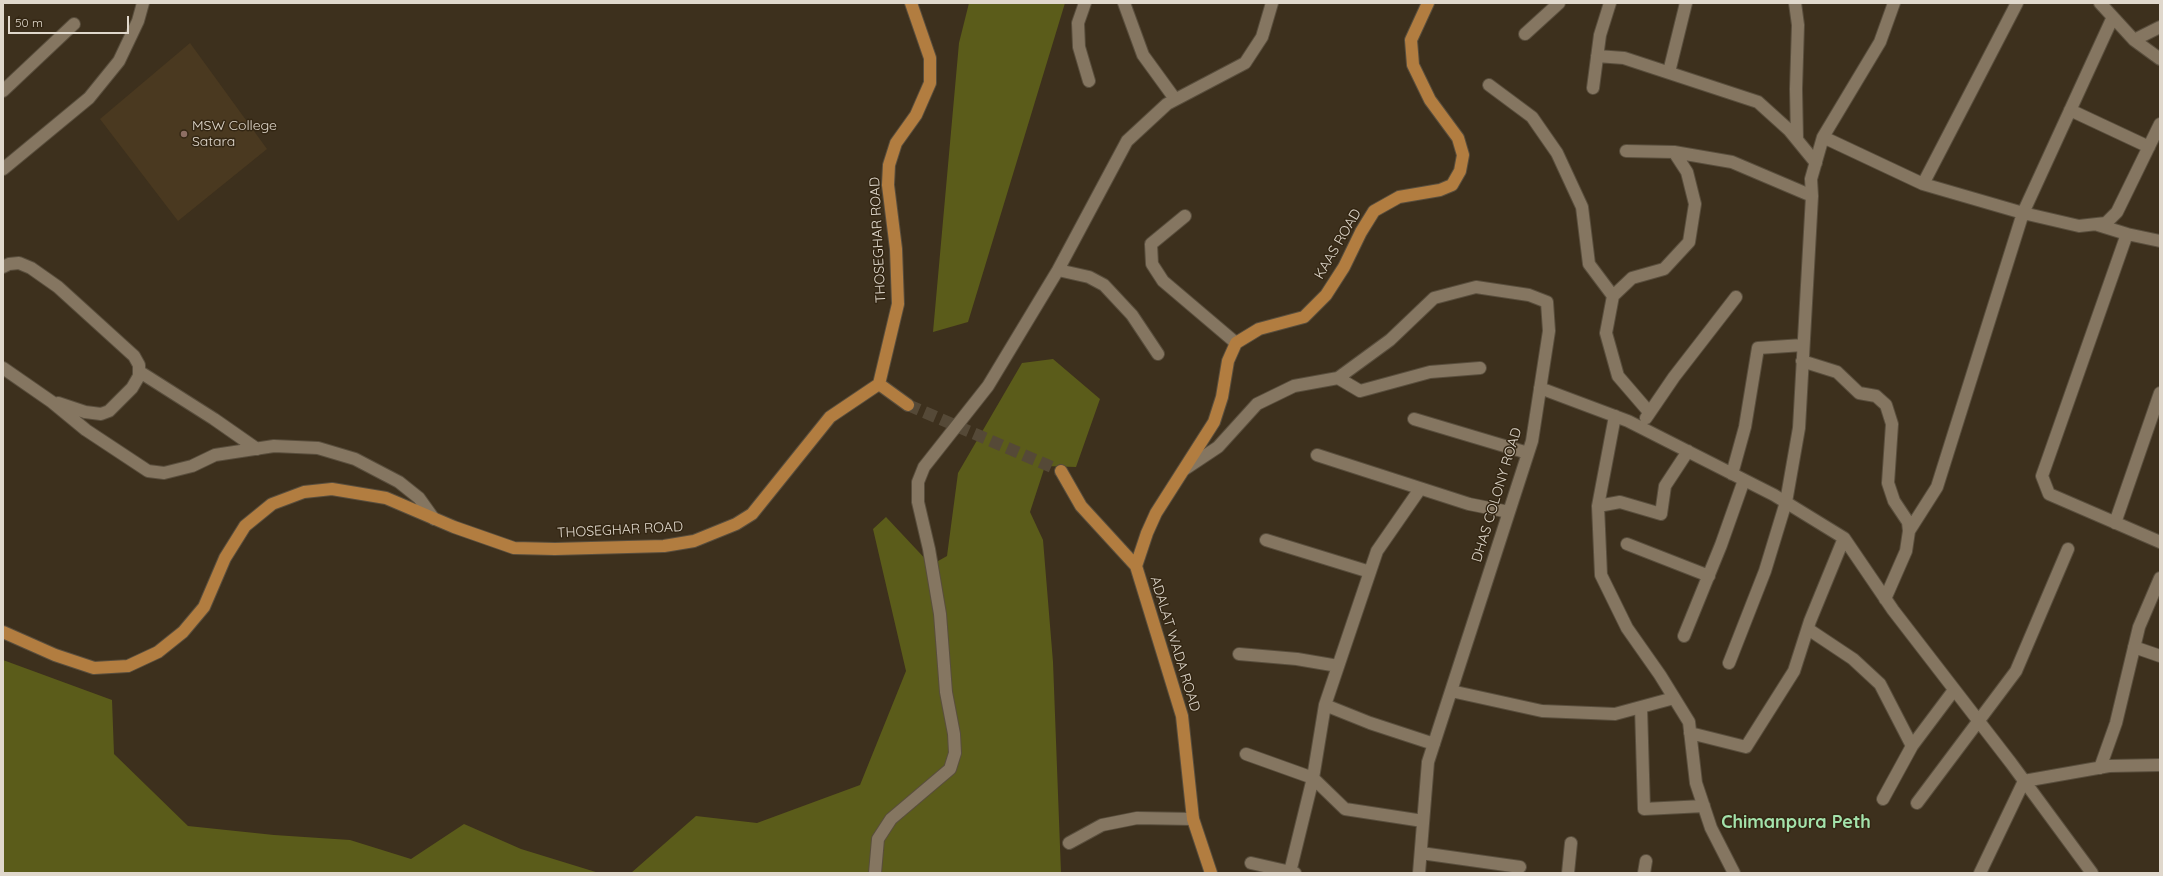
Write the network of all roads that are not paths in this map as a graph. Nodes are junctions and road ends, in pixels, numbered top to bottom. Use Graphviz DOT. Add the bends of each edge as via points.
graph roads {
  1 [pos="143,3"];
  2 [pos="911,3"];
  3 [pos="1085,3"];
  4 [pos="1124,3"];
  5 [pos="1272,3"];
  6 [pos="1428,3"];
  7 [pos="1559,3"];
  8 [pos="1610,3"];
  9 [pos="1686,3"];
  10 [pos="1795,3"];
  11 [pos="1894,3"];
  12 [pos="2017,3"];
  13 [pos="2100,3"];
  14 [pos="2112,19"];
  15 [pos="74,24"];
  16 [pos="2160,27"];
  17 [pos="1525,34"];
  18 [pos="2134,40"];
  19 [pos="1597,56"];
  20 [pos="2160,59"];
  21 [pos="1669,72"];
  22 [pos="1089,81"];
  23 [pos="1489,85"];
  24 [pos="1593,88"];
  25 [pos="3,92"];
  26 [pos="1175,100"];
  27 [pos="2070,110"];
  28 [pos="2160,124"];
  29 [pos="1823,137"];
  30 [pos="1797,139"];
  31 [pos="2149,147"];
  32 [pos="1626,151"];
  33 [pos="1674,152"];
  34 [pos="1816,163"];
  35 [pos="3,169"];
  36 [pos="1923,184"];
  37 [pos="1812,196"];
  38 [pos="2023,212"];
  39 [pos="1185,216"];
  40 [pos="2098,225"];
  41 [pos="2127,234"];
  42 [pos="2160,242"];
  43 [pos="3,267"];
  44 [pos="1058,270"];
  45 [pos="1613,296"];
  46 [pos="1736,297"];
  47 [pos="1236,343"];
  48 [pos="1803,345"];
  49 [pos="1158,354"];
  50 [pos="1802,361"];
  51 [pos="3,368"];
  52 [pos="1480,368"];
  53 [pos="140,372"];
  54 [pos="1338,378"];
  55 [pos="879,384"];
  56 [pos="1540,388"];
  57 [pos="2160,393"];
  58 [pos="52,402"];
  59 [pos="908,405"];
  60 [pos="1649,412"];
  61 [pos="1616,416"];
  62 [pos="1414,419"];
  63 [pos="1640,427"];
  64 [pos="257,449"];
  65 [pos="1688,451"];
  66 [pos="1528,453"];
  67 [pos="1317,455"];
  68 [pos="1185,469"];
  69 [pos="1061,471"];
  70 [pos="1732,474"];
  71 [pos="1744,480"];
  72 [pos="1420,489"];
  73 [pos="1786,502"];
  74 [pos="1598,506"];
  75 [pos="1509,512"];
  76 [pos="434,519"];
  77 [pos="2115,522"];
  78 [pos="1909,532"];
  79 [pos="1844,538"];
  80 [pos="1266,540"];
  81 [pos="2160,542"];
  82 [pos="1627,544"];
  83 [pos="2068,549"];
  84 [pos="1136,566"];
  85 [pos="1370,572"];
  86 [pos="1709,576"];
  87 [pos="2160,578"];
  88 [pos="1885,599"];
  89 [pos="1808,629"];
  90 [pos="3,632"];
  91 [pos="1684,636"];
  92 [pos="2134,647"];
  93 [pos="1239,654"];
  94 [pos="2160,656"];
  95 [pos="1729,663"];
  96 [pos="1338,666"];
  97 [pos="1954,690"];
  98 [pos="1451,691"];
  99 [pos="1674,698"];
  100 [pos="1325,704"];
  101 [pos="1641,707"];
  102 [pos="1979,722"];
  103 [pos="1690,733"];
  104 [pos="1434,744"];
  105 [pos="1912,746"];
  106 [pos="1246,754"];
  107 [pos="2160,765"];
  108 [pos="2100,768"];
  109 [pos="1313,778"];
  110 [pos="2024,780"];
  111 [pos="1883,799"];
  112 [pos="1917,803"];
  113 [pos="1704,806"];
  114 [pos="1194,819"];
  115 [pos="1423,821"];
  116 [pos="1068,843"];
  117 [pos="1571,843"];
  118 [pos="1421,853"];
  119 [pos="1646,861"];
  120 [pos="1251,863"];
  121 [pos="1520,867"];
  122 [pos="875,873"];
  123 [pos="1211,873"];
  124 [pos="1293,873"];
  125 [pos="1419,873"];
  126 [pos="1568,873"];
  127 [pos="1644,873"];
  128 [pos="1734,873"];
  129 [pos="1980,873"];
  130 [pos="2092,873"];
  1 -- 35 [label="street" via="138,21 119,61 89,98"];
  2 -- 55 [label="main road, THOSEGHAR ROAD" via="930,58 930,83 916,115 896,143 889,165 888,185 896,249 898,304"];
  3 -- 22 [label="street" via="1078,23 1079,47"];
  4 -- 26 [label="street" via="1143,55"];
  5 -- 26 [label="street" via="1262,37 1244,63"];
  6 -- 47 [label="main road, KAAS ROAD" via="1411,40 1413,65 1430,100 1458,138 1463,156 1460,171 1452,185 1440,190 1399,197 1374,211 1326,295 1304,318 1259,329"];
  7 -- 17 [label="street"];
  8 -- 19 [label="street" via="1600,35"];
  9 -- 21 [label="street"];
  10 -- 30 [label="street" via="1798,25"];
  11 -- 29 [label="street" via="1880,42"];
  12 -- 36 [label="street"];
  13 -- 14 [label="street"];
  14 -- 18 [label="street"];
  14 -- 27 [label="street"];
  15 -- 25 [label="street"];
  16 -- 18 [label="street"];
  18 -- 20 [label="street"];
  19 -- 21 [label="street" via="1624,58"];
  19 -- 24 [label="street"];
  21 -- 30 [label="street" via="1758,102"];
  23 -- 45 [label="street" via="1532,117 1557,153 1582,207 1589,264"];
  26 -- 44 [label="street" via="1167,104 1127,141"];
  27 -- 31 [label="street"];
  27 -- 38 [label="street"];
  28 -- 31 [label="street"];
  29 -- 34 [label="street"];
  29 -- 36 [label="street"];
  30 -- 34 [label="street"];
  31 -- 40 [label="street" via="2117,212 2106,222"];
  32 -- 33 [label="street"];
  33 -- 37 [label="street" via="1732,162"];
  33 -- 45 [label="street" via="1687,172 1695,204 1689,242 1664,269 1632,278"];
  34 -- 37 [label="street" via="1811,179"];
  36 -- 38 [label="street"];
  37 -- 48 [label="street"];
  38 -- 40 [label="street" via="2078,226"];
  38 -- 78 [label="street" via="1937,487"];
  39 -- 47 [label="street" via="1151,244 1152,264 1163,281"];
  40 -- 41 [label="street"];
  41 -- 42 [label="street"];
  41 -- 77 [label="street" via="2042,476 2049,494"];
  43 -- 53 [label="street" via="19,263 31,268 58,288 134,356"];
  44 -- 49 [label="street" via="1089,277 1104,285 1132,315"];
  44 -- 122 [label="street" via="988,386 924,467 918,482 918,502 940,614 946,692 955,753 950,769 891,819 878,839"];
  45 -- 60 [label="street" via="1606,332 1618,376"];
  46 -- 60 [label="street"];
  47 -- 68 [label="main road" via="1228,361 1222,397 1214,422"];
  48 -- 50 [label="street"];
  48 -- 70 [label="street" via="1758,348 1745,427"];
  50 -- 73 [label="street" via="1799,428"];
  50 -- 78 [label="street" via="1837,372 1859,393 1876,396 1886,405 1892,424 1888,483 1894,501 1908,522"];
  51 -- 58 [label="street"];
  52 -- 54 [label="street" via="1430,372 1360,391"];
  53 -- 58 [label="street" via="132,388 109,411 101,414"];
  53 -- 64 [label="street"];
  54 -- 56 [label="street, DHAS COLONY ROAD" via="1390,340 1434,298 1476,287 1529,295 1548,302 1549,331"];
  54 -- 68 [label="street, DHAS COLONY ROAD" via="1294,386 1257,404 1218,447"];
  55 -- 59 [label="main road"];
  55 -- 76 [label="main road, THOSEGHAR ROAD" via="830,416 752,514 736,524 694,541 664,546 514,548"];
  56 -- 61 [label="street"];
  56 -- 66 [label="street, DHAS COLONY ROAD"];
  57 -- 77 [label="street"];
  58 -- 64 [label="street" via="86,430 148,471 164,473 192,466 215,455"];
  60 -- 63 [label="street"];
  61 -- 63 [label="street"];
  61 -- 74 [label="street"];
  62 -- 66 [label="street"];
  63 -- 65 [label="street"];
  64 -- 76 [label="street" via="274,446 318,448 355,459 399,482 420,498"];
  65 -- 70 [label="street"];
  65 -- 74 [label="street" via="1665,486 1661,514 1620,502"];
  66 -- 75 [label="street, DHAS COLONY ROAD"];
  67 -- 72 [label="street"];
  68 -- 84 [label="main road" via="1156,513"];
  69 -- 84 [label="main road, ADALAT WADA ROAD" via="1081,506"];
  70 -- 71 [label="street"];
  71 -- 73 [label="street"];
  71 -- 86 [label="street"];
  72 -- 75 [label="street" via="1469,504"];
  72 -- 85 [label="street" via="1377,551"];
  73 -- 79 [label="street"];
  73 -- 95 [label="street" via="1765,571"];
  74 -- 99 [label="street" via="1601,575 1627,628"];
  75 -- 98 [label="street, DHAS COLONY ROAD"];
  76 -- 90 [label="main road, THOSEGHAR ROAD" via="386,498 332,489 304,492 272,504 245,526 225,558 204,607 183,632 158,652 128,666 94,668 55,655"];
  77 -- 81 [label="street"];
  78 -- 88 [label="street" via="1906,551"];
  79 -- 88 [label="street"];
  79 -- 89 [label="street"];
  80 -- 85 [label="street"];
  82 -- 86 [label="street"];
  83 -- 102 [label="street" via="2016,671"];
  84 -- 114 [label="main road, ADALAT WADA ROAD" via="1182,716"];
  85 -- 96 [label="street"];
  86 -- 91 [label="street"];
  87 -- 92 [label="street" via="2139,627"];
  88 -- 97 [label="street"];
  89 -- 103 [label="street" via="1794,671 1746,747"];
  89 -- 105 [label="street" via="1853,659 1880,684"];
  92 -- 94 [label="street"];
  92 -- 108 [label="street" via="2116,723"];
  93 -- 96 [label="street" via="1297,659"];
  96 -- 100 [label="street"];
  97 -- 102 [label="street"];
  97 -- 105 [label="street"];
  98 -- 101 [label="street" via="1542,711 1615,714"];
  98 -- 104 [label="street, DHAS COLONY ROAD"];
  99 -- 101 [label="street"];
  99 -- 103 [label="street" via="1689,722"];
  100 -- 104 [label="street" via="1370,723"];
  100 -- 109 [label="street"];
  101 -- 113 [label="street" via="1644,809"];
  102 -- 110 [label="street"];
  102 -- 112 [label="street"];
  103 -- 113 [label="street" via="1696,783"];
  104 -- 115 [label="street, DHAS COLONY ROAD" via="1428,762"];
  105 -- 111 [label="street"];
  106 -- 109 [label="street"];
  107 -- 108 [label="street"];
  108 -- 110 [label="street"];
  109 -- 115 [label="street" via="1345,809"];
  109 -- 124 [label="street"];
  110 -- 129 [label="street"];
  110 -- 130 [label="street"];
  113 -- 128 [label="street" via="1711,828"];
  114 -- 116 [label="street" via="1137,818 1102,825"];
  114 -- 123 [label="main road, ADALAT WADA ROAD"];
  115 -- 118 [label="street, DHAS COLONY ROAD"];
  117 -- 126 [label="street"];
  118 -- 121 [label="street"];
  118 -- 125 [label="street, DHAS COLONY ROAD"];
  119 -- 127 [label="street"];
  120 -- 124 [label="street"];
}
